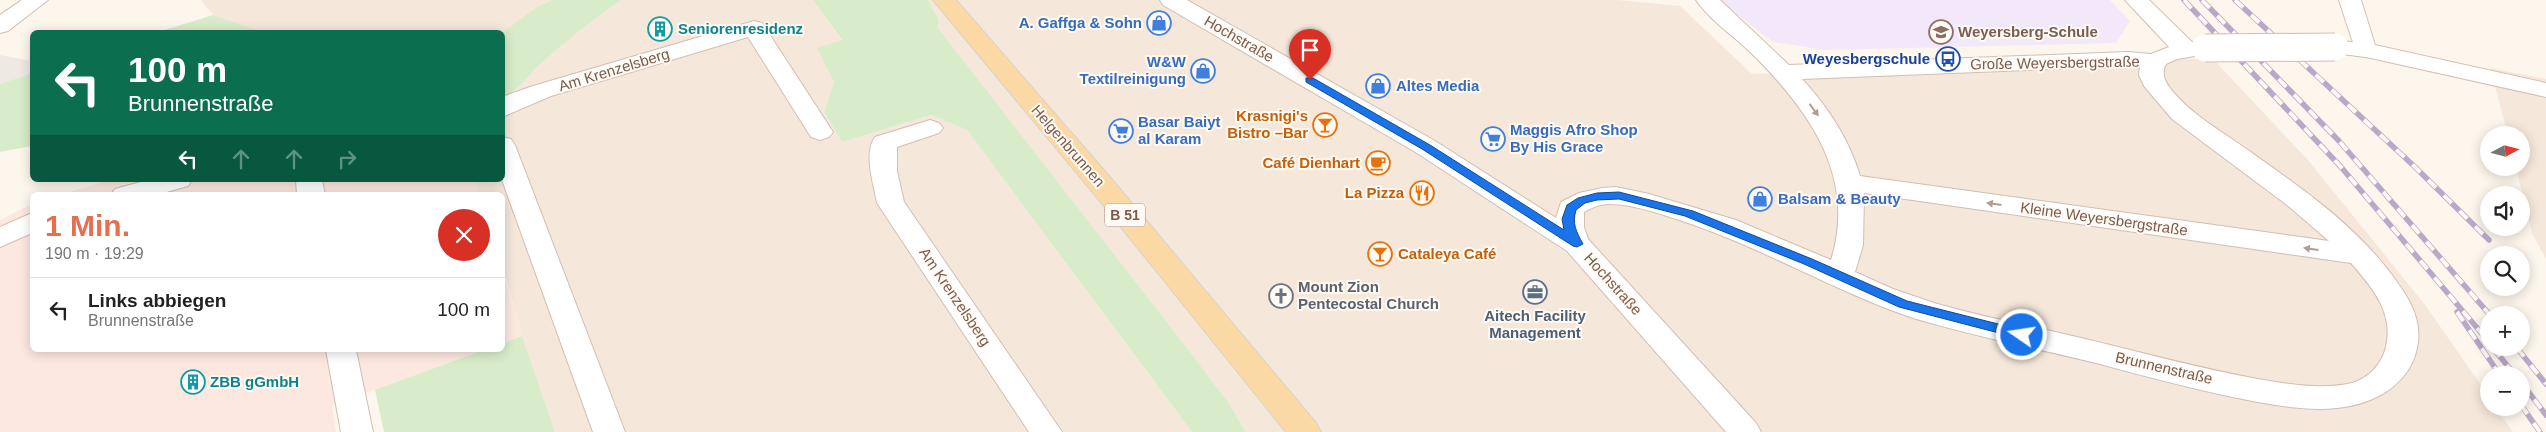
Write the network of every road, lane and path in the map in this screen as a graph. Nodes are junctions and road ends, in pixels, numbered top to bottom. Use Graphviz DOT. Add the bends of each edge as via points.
graph roads {
  1 [pos="37,0"];
  2 [pos="944,0"];
  3 [pos="1171,0"];
  4 [pos="1707,0"];
  5 [pos="2136,0"];
  6 [pos="2350,0"];
  7 [pos="0,26"];
  8 [pos="2195,49"];
  9 [pos="2365,50"];
  10 [pos="2155,61"];
  11 [pos="1783,72"];
  12 [pos="2546,90"];
  13 [pos="505,107"];
  14 [pos="930,128"];
  15 [pos="820,132"];
  16 [pos="505,153"];
  17 [pos="172,182"];
  18 [pos="1849,183"];
  19 [pos="135,192"];
  20 [pos="30,223"];
  21 [pos="0,238"];
  22 [pos="1577,244"];
  23 [pos="2359,255"];
  24 [pos="1839,275"];
  25 [pos="341,352"];
  26 [pos="357,432"];
  27 [pos="609,432"];
  28 [pos="1046,432"];
  29 [pos="1304,432"];
  30 [pos="1745,432"];
  1 -- 7 [label="street"];
  2 -- 29 [label="main road, Helgenbrunnen / B 51" via="1105,189"];
  3 -- 22 [label="street, Hochstraße" via="1426,147"];
  4 -- 11 [label="street"];
  5 -- 8 [label="street"];
  6 -- 9 [label="street"];
  8 -- 9 [label="street, Große Weyersbergstraße, bridge" via="2335,46"];
  8 -- 10 [label="street, Große Weyersbergstraße" via="2168,53"];
  9 -- 12 [label="street, Große Weyersbergstraße"];
  10 -- 11 [label="street, Große Weyersbergstraße" via="2128,59"];
  10 -- 23 [label="street, Brunnenstraße" via="2152,76 2163,98 2310,210"];
  11 -- 18 [label="street, one-way" via="1803,95 1835,143 1845,163"];
  13 -- 15 [label="street, Am Krenzelsberg" via="542,92 754,28"];
  14 -- 28 [label="street, Am Krenzelsberg" via="884,143 884,171 891,203"];
  16 -- 27 [label="street"];
  17 -- 19 [label="street"];
  23 -- 18 [label="street, Kleine Weyersbergstraße, one-way"];
  18 -- 24 [label="street" via="1852,215 1848,255"];
  20 -- 21 [label="street"];
  22 -- 24 [label="street, Brunnenstraße" via="1569,229 1571,208 1597,196 1619,196 1689,214"];
  22 -- 30 [label="street, Hochstraße"];
  23 -- 24 [label="street, Brunnenstraße" via="2395,301 2404,343 2398,361 2372,388 2334,397 2249,389 1985,326 1903,304"];
  25 -- 26 [label="street"];
}
